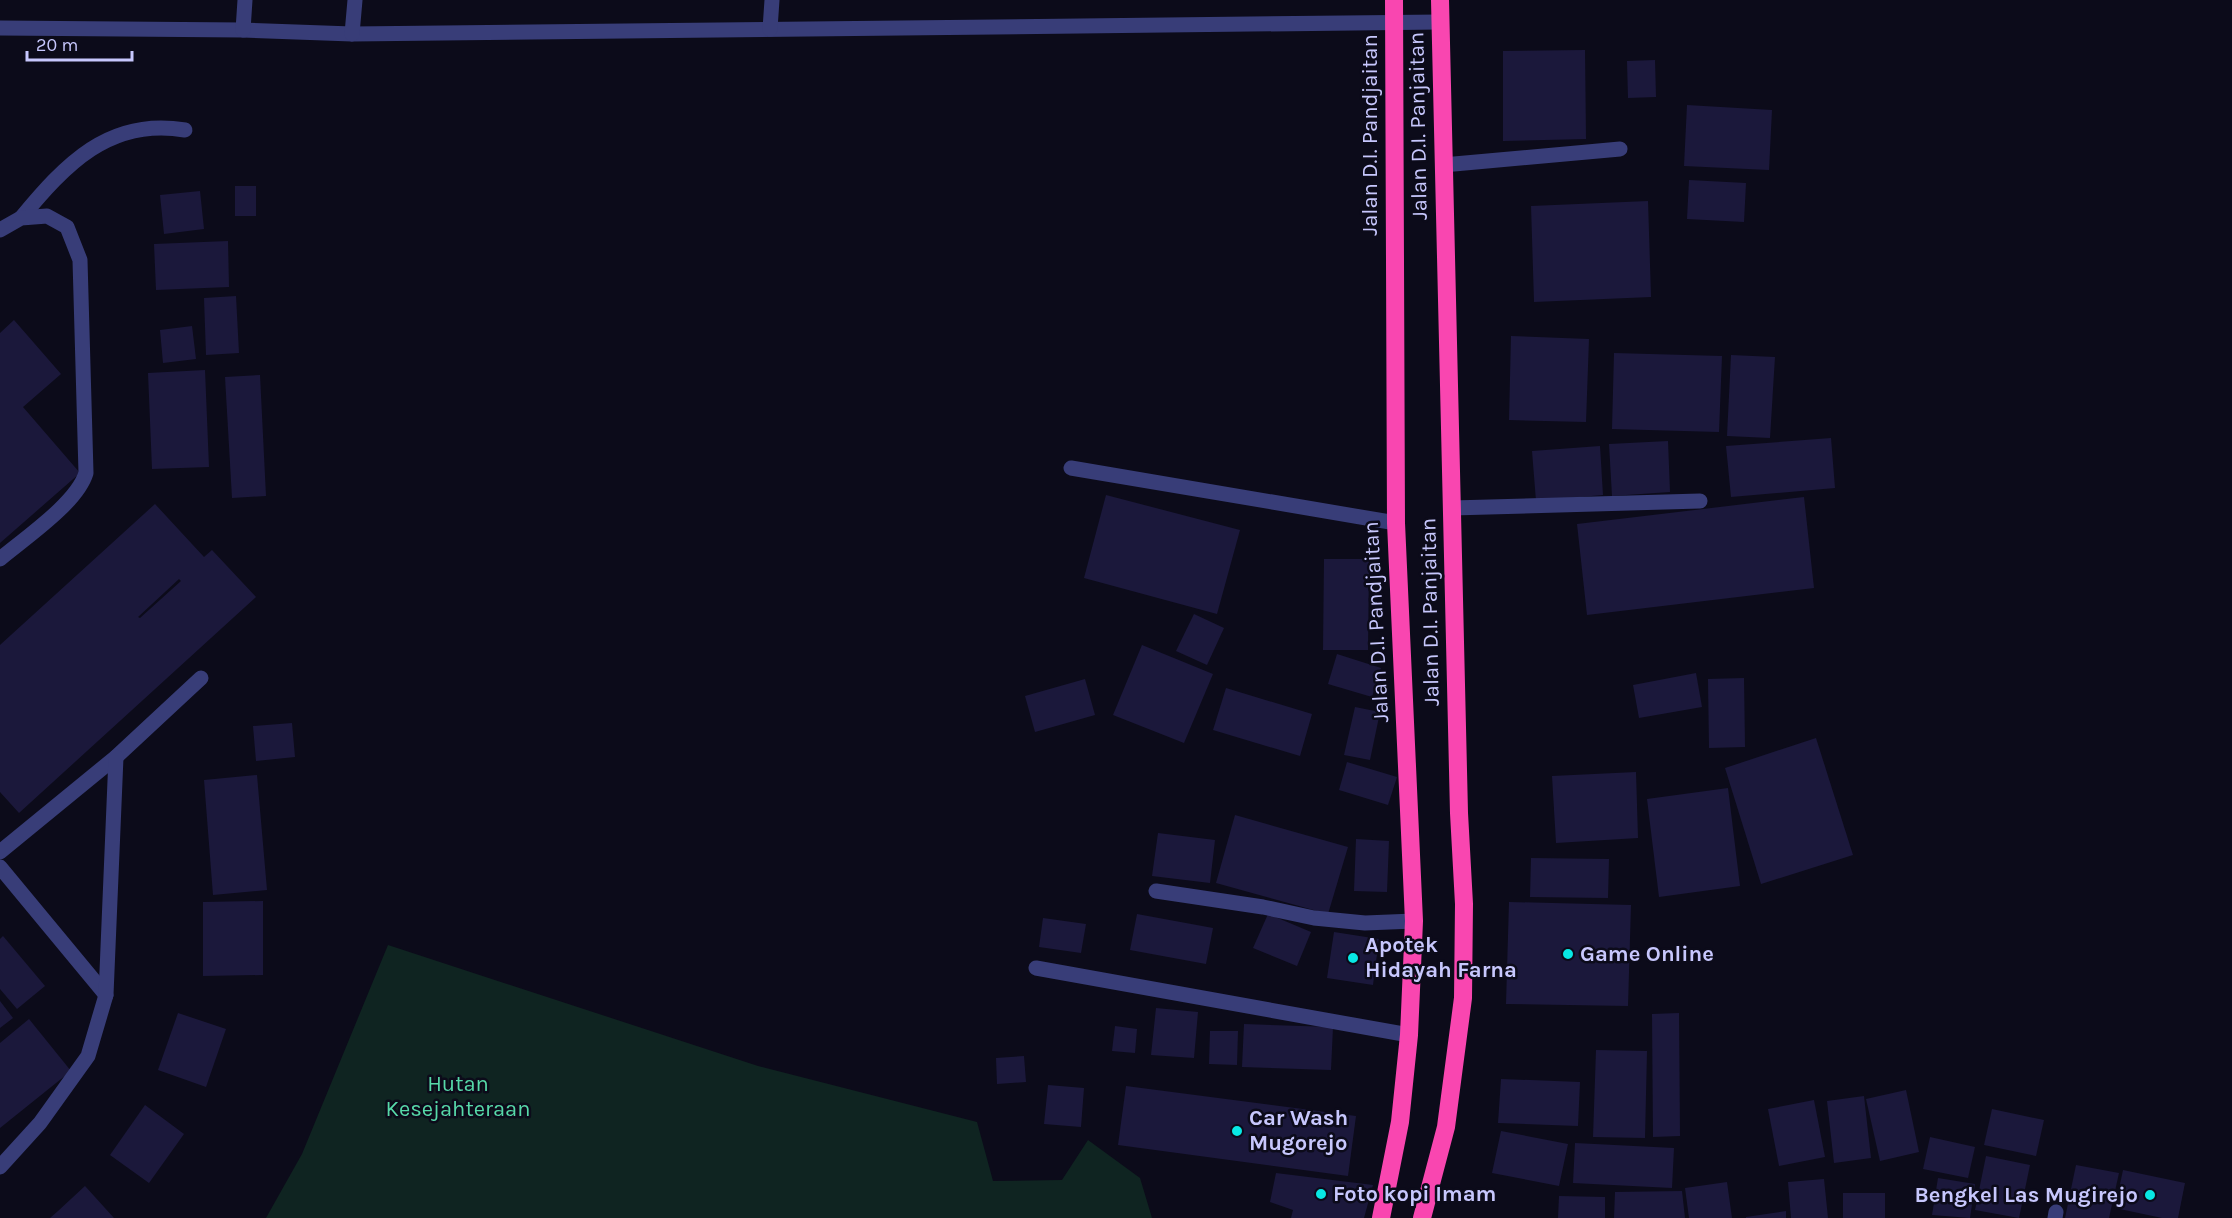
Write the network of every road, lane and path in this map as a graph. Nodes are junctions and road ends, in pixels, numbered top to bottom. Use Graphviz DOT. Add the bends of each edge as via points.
graph roads {
  1 [pos="245,0"];
  2 [pos="356,0"];
  3 [pos="772,0"];
  4 [pos="1394,0"];
  5 [pos="1440,0"];
  6 [pos="1394,21"];
  7 [pos="1440,22"];
  8 [pos="0,28"];
  9 [pos="770,29"];
  10 [pos="243,30"];
  11 [pos="352,34"];
  12 [pos="184,130"];
  13 [pos="1620,149"];
  14 [pos="1443,165"];
  15 [pos="21,218"];
  16 [pos="0,230"];
  17 [pos="1071,468"];
  18 [pos="1700,501"];
  19 [pos="1452,508"];
  20 [pos="1396,523"];
  21 [pos="0,559"];
  22 [pos="201,678"];
  23 [pos="116,757"];
  24 [pos="0,852"];
  25 [pos="0,867"];
  26 [pos="1156,891"];
  27 [pos="1414,921"];
  28 [pos="1036,968"];
  29 [pos="106,994"];
  30 [pos="1409,1035"];
  31 [pos="0,1167"];
  32 [pos="1381,1218"];
  33 [pos="1422,1218"];
  1 -- 10 [label="street"];
  2 -- 11 [label="street"];
  3 -- 9 [label="street"];
  4 -- 6 [label="highway, Jalan D.I. Pandjaitan"];
  5 -- 7 [label="highway, Jalan D.I. Panjaitan"];
  6 -- 7 [label="street"];
  6 -- 9 [label="street"];
  6 -- 20 [label="highway, Jalan D.I. Pandjaitan"];
  7 -- 14 [label="highway, Jalan D.I. Panjaitan"];
  8 -- 10 [label="street"];
  9 -- 11 [label="street"];
  10 -- 11 [label="street"];
  12 -- 15 [label="street" via="163,126 129,131 89,150 55,178"];
  13 -- 14 [label="street"];
  14 -- 19 [label="highway, Jalan D.I. Panjaitan"];
  15 -- 16 [label="street"];
  15 -- 21 [label="street" via="47,216 68,227 80,260 86,473 83,484 68,501"];
  17 -- 20 [label="street"];
  18 -- 19 [label="street"];
  19 -- 33 [label="highway, Jalan D.I. Panjaitan" via="1464,904 1463,998 1446,1127"];
  20 -- 27 [label="highway, Jalan D.I. Pandjaitan"];
  22 -- 23 [label="street"];
  23 -- 24 [label="street"];
  23 -- 29 [label="street"];
  25 -- 29 [label="street"];
  26 -- 27 [label="street" via="1314,918 1365,923"];
  27 -- 30 [label="highway, Jalan D.I. Pandjaitan"];
  28 -- 30 [label="street"];
  29 -- 31 [label="street" via="88,1056 40,1124"];
  30 -- 32 [label="highway, Jalan D.I. Pandjaitan" via="1400,1122"];
}
